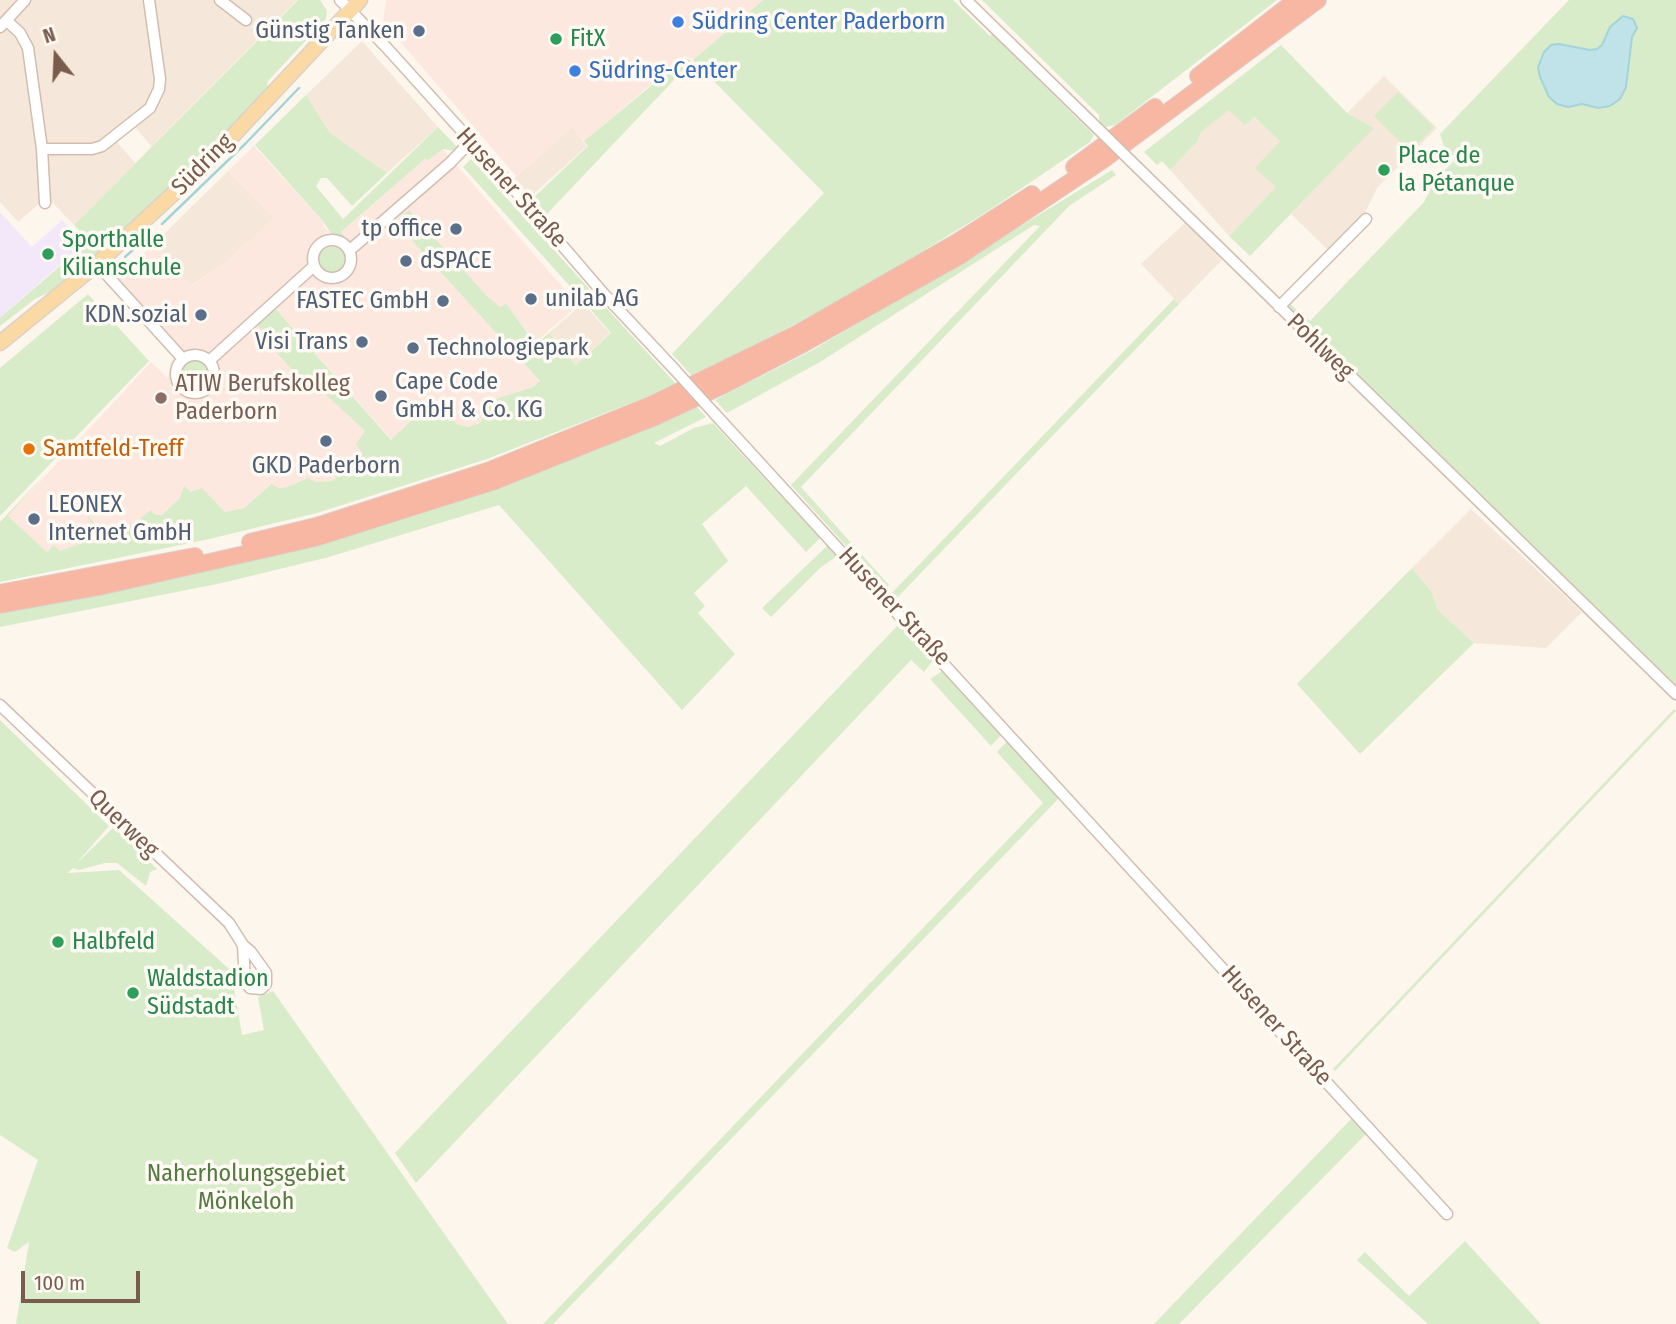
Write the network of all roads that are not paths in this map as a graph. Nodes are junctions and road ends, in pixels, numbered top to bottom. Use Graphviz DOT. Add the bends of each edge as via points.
graph roads {
  1 [pos="25,0"];
  2 [pos="149,0"];
  3 [pos="220,0"];
  4 [pos="966,0"];
  5 [pos="1296,0"];
  6 [pos="1318,0"];
  7 [pos="350,4"];
  8 [pos="246,20"];
  9 [pos="3,24"];
  10 [pos="470,142"];
  11 [pos="42,149"];
  12 [pos="45,203"];
  13 [pos="1366,219"];
  14 [pos="349,250"];
  15 [pos="97,264"];
  16 [pos="314,266"];
  17 [pos="1279,307"];
  18 [pos="0,343"];
  19 [pos="183,359"];
  20 [pos="209,360"];
  21 [pos="0,593"];
  22 [pos="0,605"];
  23 [pos="1676,694"];
  24 [pos="0,705"];
  25 [pos="243,945"];
  26 [pos="1447,1214"];
  1 -- 9 [label="street"];
  2 -- 11 [label="street" via="160,79 150,108 102,146"];
  3 -- 8 [label="street"];
  4 -- 17 [label="street, Pohlweg, bridge"];
  5 -- 21 [label="highway" via="1055,180 798,333 703,380 490,470 316,526 206,554"];
  6 -- 22 [label="highway" via="1103,160 958,257 803,344 655,417 495,481 315,538"];
  7 -- 10 [label="street, Husener Straße"];
  7 -- 15 [label="main road, Südring" via="211,159"];
  9 -- 11 [label="street" via="20,33 28,48"];
  10 -- 14 [label="street"];
  10 -- 26 [label="street, Husener Straße, bridge"];
  11 -- 12 [label="street"];
  13 -- 17 [label="street"];
  14 -- 16 [label="street" via="335,240 324,242 315,251"];
  14 -- 16 [label="street" via="352,261 339,277 324,277"];
  15 -- 18 [label="main road, Südring"];
  15 -- 19 [label="street"];
  16 -- 20 [label="street"];
  17 -- 23 [label="street, Pohlweg"];
  19 -- 20 [label="street" via="197,355"];
  19 -- 20 [label="street" via="176,377 184,390 194,393 208,388 213,380"];
  24 -- 25 [label="street, Querweg" via="229,923"];
}
